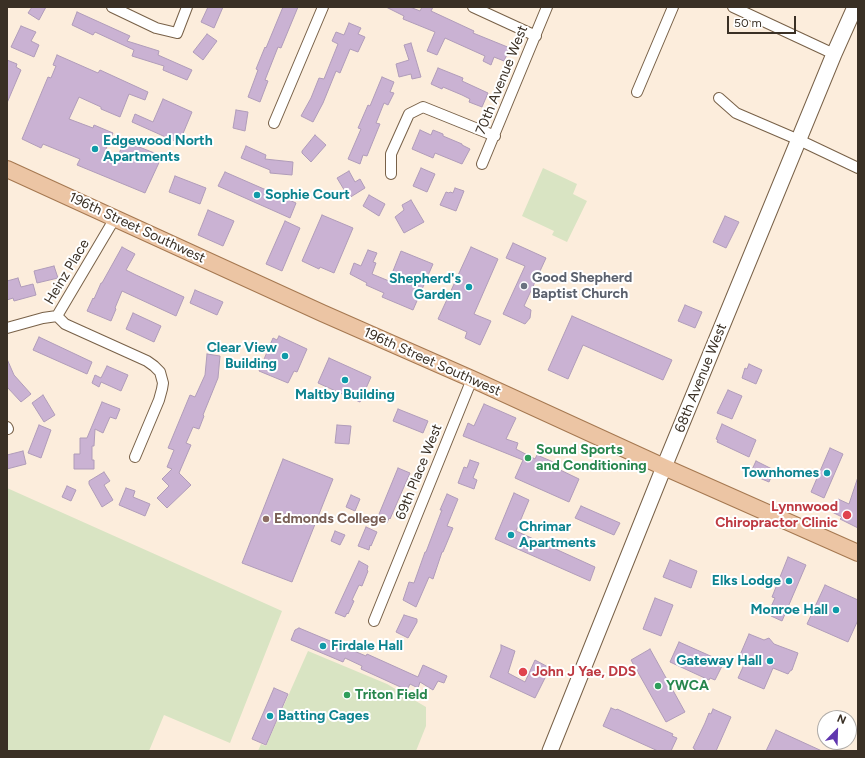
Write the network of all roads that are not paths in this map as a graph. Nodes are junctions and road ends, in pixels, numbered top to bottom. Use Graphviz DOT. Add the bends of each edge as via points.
graph roads {
  1 [pos="112,7"];
  2 [pos="187,7"];
  3 [pos="323,7"];
  4 [pos="472,7"];
  5 [pos="548,7"];
  6 [pos="673,7"];
  7 [pos="733,7"];
  8 [pos="854,7"];
  9 [pos="536,36"];
  10 [pos="834,54"];
  11 [pos="637,92"];
  12 [pos="719,98"];
  13 [pos="274,123"];
  14 [pos="494,136"];
  15 [pos="799,140"];
  16 [pos="482,164"];
  17 [pos="858,168"];
  18 [pos="7,169"];
  19 [pos="391,174"];
  20 [pos="115,218"];
  21 [pos="57,316"];
  22 [pos="7,328"];
  23 [pos="472,379"];
  24 [pos="135,457"];
  25 [pos="664,467"];
  26 [pos="858,553"];
  27 [pos="374,621"];
  28 [pos="550,751"];
  1 -- 2 [label="street" via="156,28 177,33"];
  3 -- 13 [label="street"];
  4 -- 9 [label="street"];
  5 -- 9 [label="street, 70th Avenue West"];
  6 -- 11 [label="street"];
  7 -- 10 [label="street"];
  8 -- 10 [label="street, 68th Avenue West"];
  9 -- 14 [label="street, 70th Avenue West"];
  10 -- 15 [label="street, 68th Avenue West"];
  12 -- 15 [label="street" via="736,113"];
  14 -- 16 [label="street, 70th Avenue West"];
  14 -- 19 [label="street" via="424,107 409,114 391,154"];
  15 -- 17 [label="street"];
  15 -- 25 [label="street, 68th Avenue West"];
  18 -- 20 [label="main road, 196th Street Southwest"];
  20 -- 21 [label="street, Heinz Place"];
  20 -- 23 [label="main road, 196th Street Southwest"];
  21 -- 22 [label="street, Heinz Place"];
  21 -- 24 [label="street" via="65,324 150,363 160,372 162,389"];
  23 -- 25 [label="main road, 196th Street Southwest"];
  23 -- 27 [label="street, 69th Place West"];
  25 -- 26 [label="main road, 196th Street Southwest"];
  25 -- 28 [label="street, 68th Avenue West"];
}
